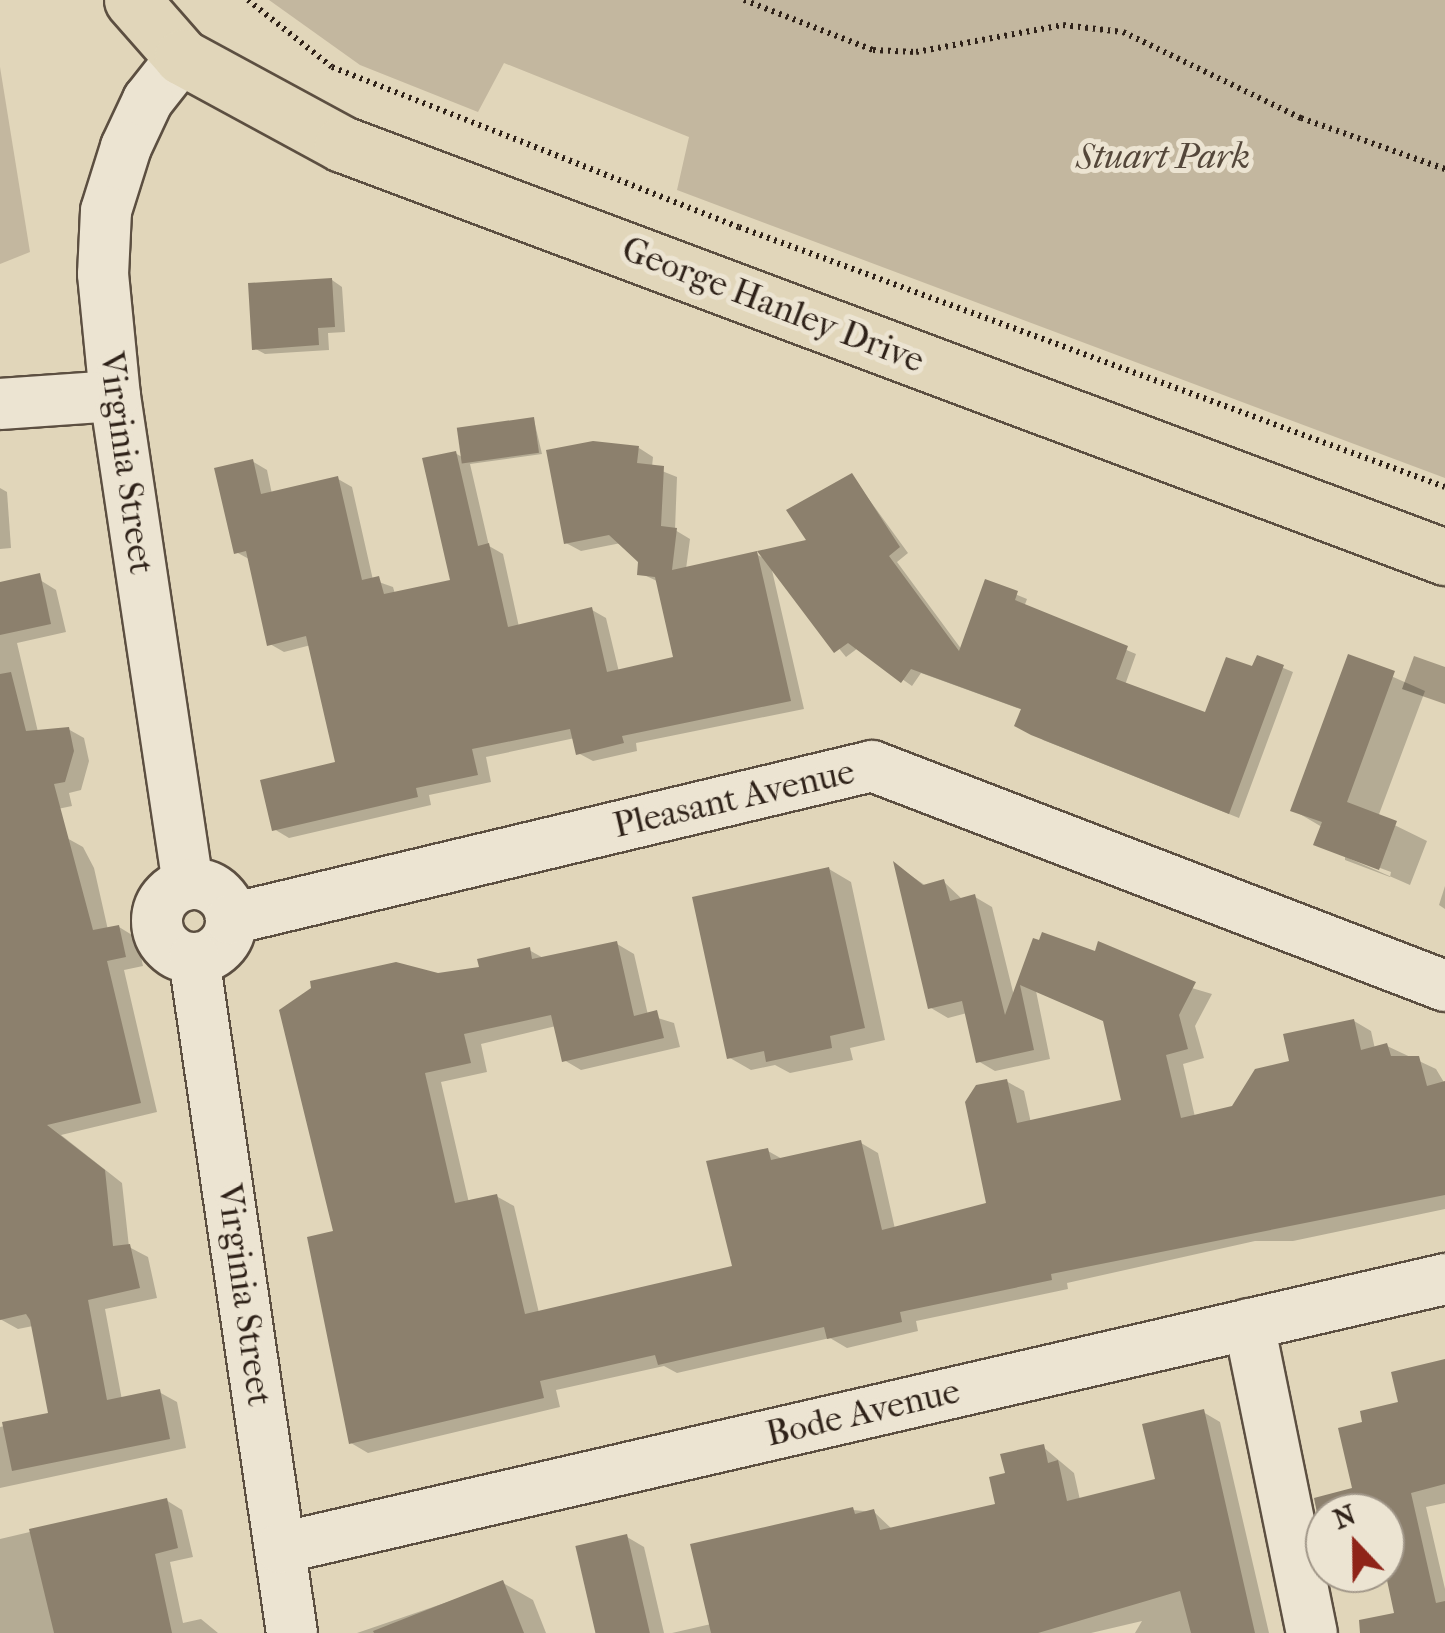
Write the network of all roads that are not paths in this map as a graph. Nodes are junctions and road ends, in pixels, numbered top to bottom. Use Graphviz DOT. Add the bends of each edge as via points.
graph roads {
  1 [pos="132,0"];
  2 [pos="182,57"];
  3 [pos="115,396"];
  4 [pos="0,404"];
  5 [pos="1445,557"];
  6 [pos="188,885"];
  7 [pos="232,919"];
  8 [pos="194,958"];
  9 [pos="1445,986"];
  10 [pos="1445,1279"];
  11 [pos="1249,1324"];
  12 [pos="280,1548"];
  13 [pos="292,1633"];
  14 [pos="1312,1633"];
  1 -- 2 [label="main road, George Hanley Drive"];
  2 -- 3 [label="street, Virginia Street" via="148,100 106,211 104,274"];
  2 -- 5 [label="main road, George Hanley Drive" via="342,144"];
  3 -- 4 [label="street"];
  3 -- 6 [label="street, Virginia Street"];
  6 -- 7 [label="street" via="217,892"];
  6 -- 8 [label="street" via="163,901 157,925 167,946"];
  7 -- 8 [label="street" via="222,947"];
  7 -- 9 [label="street, Pleasant Avenue" via="872,766"];
  8 -- 12 [label="street, Virginia Street"];
  10 -- 11 [label="street, Bode Avenue"];
  11 -- 12 [label="street, Bode Avenue"];
  11 -- 14 [label="street"];
  12 -- 13 [label="street, Virginia Street"];
}
